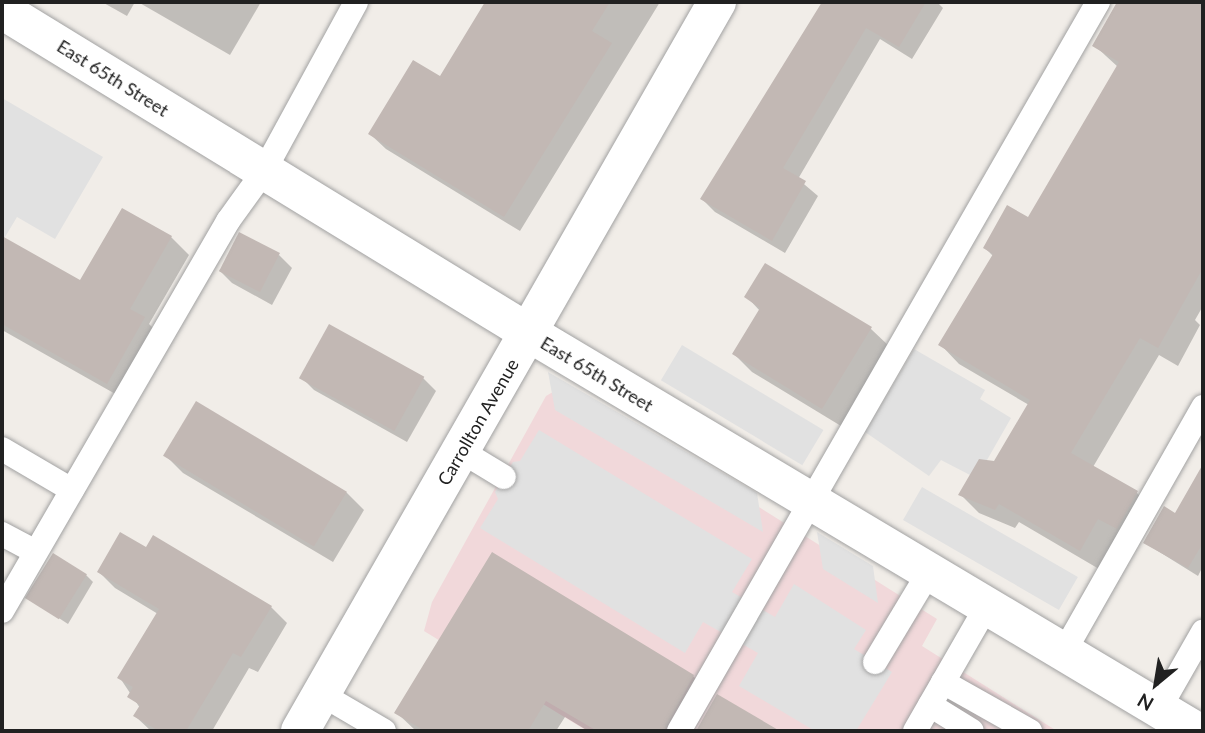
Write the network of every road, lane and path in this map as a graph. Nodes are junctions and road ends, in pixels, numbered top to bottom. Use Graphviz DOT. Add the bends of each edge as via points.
graph roads {
  1 [pos="356,2"];
  2 [pos="718,2"];
  3 [pos="1098,2"];
  4 [pos="2,10"];
  5 [pos="264,171"];
  6 [pos="529,333"];
  7 [pos="1203,407"];
  8 [pos="2,449"];
  9 [pos="461,451"];
  10 [pos="504,477"];
  11 [pos="72,489"];
  12 [pos="811,502"];
  13 [pos="2,534"];
  14 [pos="36,552"];
  15 [pos="929,572"];
  16 [pos="987,606"];
  17 [pos="2,611"];
  18 [pos="1203,632"];
  19 [pos="1064,652"];
  20 [pos="875,662"];
  21 [pos="943,682"];
  22 [pos="321,694"];
  23 [pos="930,705"];
  24 [pos="1159,709"];
  25 [pos="918,730"];
  26 [pos="300,731"];
  27 [pos="384,731"];
  28 [pos="679,731"];
  29 [pos="972,731"];
  30 [pos="1030,731"];
  31 [pos="1196,731"];
  1 -- 5 [label="lane"];
  2 -- 6 [label="street, Carrollton Avenue"];
  3 -- 12 [label="lane"];
  4 -- 5 [label="street, East 65th Street"];
  5 -- 6 [label="street, East 65th Street"];
  5 -- 11 [label="lane" via="228,221"];
  6 -- 9 [label="street, Carrollton Avenue"];
  6 -- 12 [label="street, East 65th Street"];
  7 -- 19 [label="lane"];
  8 -- 11 [label="lane"];
  9 -- 10 [label="lane"];
  9 -- 22 [label="street, Carrollton Avenue"];
  11 -- 14 [label="lane"];
  12 -- 15 [label="street, East 65th Street"];
  12 -- 28 [label="lane"];
  13 -- 14 [label="lane"];
  14 -- 17 [label="lane"];
  15 -- 16 [label="street, East 65th Street"];
  15 -- 20 [label="lane"];
  16 -- 19 [label="street, East 65th Street"];
  16 -- 21 [label="lane"];
  18 -- 24 [label="lane"];
  19 -- 24 [label="street, East 65th Street"];
  21 -- 23 [label="lane"];
  21 -- 30 [label="lane"];
  22 -- 26 [label="street, Carrollton Avenue"];
  22 -- 27 [label="lane"];
  23 -- 25 [label="lane"];
  23 -- 29 [label="lane"];
  24 -- 31 [label="street, East 65th Street"];
}
